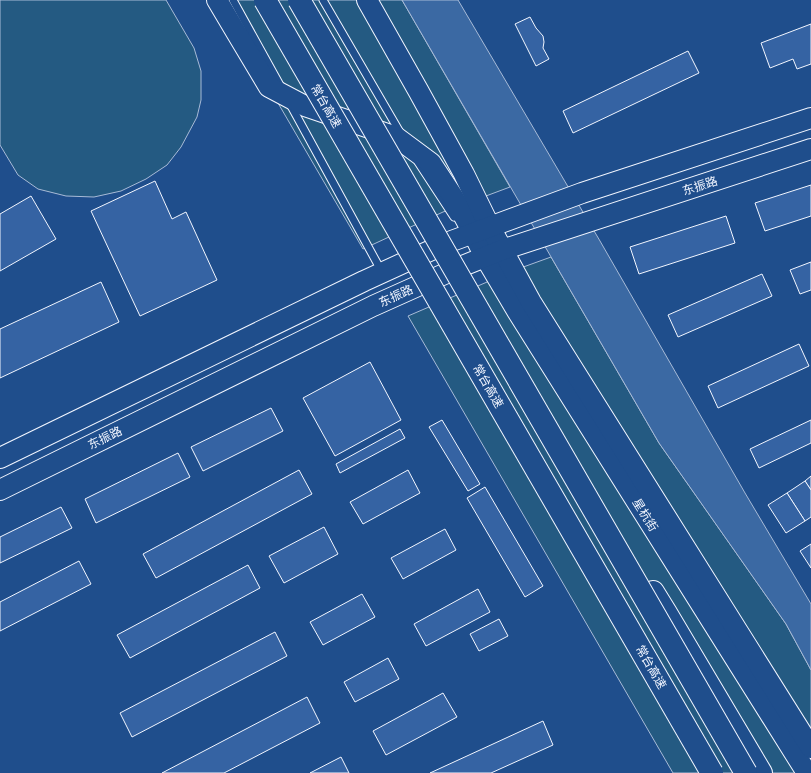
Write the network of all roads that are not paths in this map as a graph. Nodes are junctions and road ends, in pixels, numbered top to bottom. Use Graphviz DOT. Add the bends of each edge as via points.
graph roads {
  1 [pos="217,0"];
  2 [pos="233,0"];
  3 [pos="265,0"];
  4 [pos="299,0"];
  5 [pos="322,0"];
  6 [pos="367,0"];
  7 [pos="811,118"];
  8 [pos="811,149"];
  9 [pos="469,231"];
  10 [pos="493,253"];
  11 [pos="382,272"];
  12 [pos="553,439"];
  13 [pos="0,458"];
  14 [pos="0,490"];
  15 [pos="811,748"];
  16 [pos="712,773"];
  17 [pos="746,773"];
  18 [pos="762,773"];
  19 [pos="807,773"];
  1 -- 9 [label="main road" via="269,87 305,106 396,137 431,163 454,198"];
  2 -- 11 [label="lane"];
  3 -- 16 [label="highway, 常台高速, bridge"];
  4 -- 12 [label="highway, bridge"];
  5 -- 9 [label="lane" via="408,146 449,209"];
  6 -- 9 [label="main road" via="464,174"];
  7 -- 9 [label="main road"];
  8 -- 10 [label="main road, 东振路"];
  9 -- 10 [label="main road"];
  9 -- 11 [label="main road"];
  10 -- 14 [label="main road, 东振路" via="374,306"];
  10 -- 15 [label="main road, 星杭街" via="531,302"];
  10 -- 19 [label="main road, 星杭街" via="517,311"];
  11 -- 13 [label="main road"];
  12 -- 17 [label="highway, bridge"];
  12 -- 18 [label="highway, bridge" via="666,613"];
}
